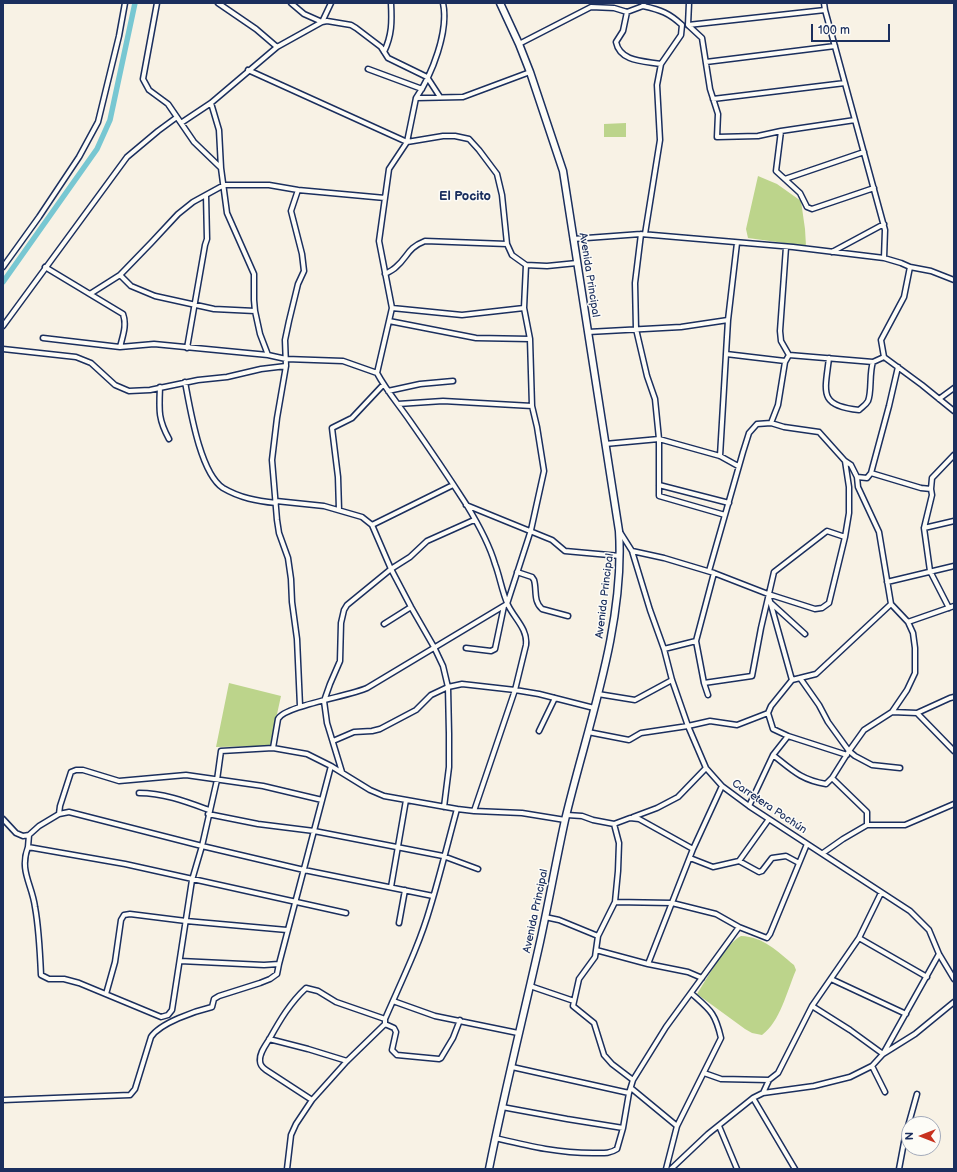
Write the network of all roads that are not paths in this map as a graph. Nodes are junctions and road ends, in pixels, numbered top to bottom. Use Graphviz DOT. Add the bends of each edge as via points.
graph roads {
  1 [pos="125,3"];
  2 [pos="157,3"];
  3 [pos="218,3"];
  4 [pos="291,3"];
  5 [pos="331,3"];
  6 [pos="391,3"];
  7 [pos="442,3"];
  8 [pos="500,3"];
  9 [pos="689,3"];
  10 [pos="824,3"];
  11 [pos="591,5"];
  12 [pos="644,5"];
  13 [pos="825,10"];
  14 [pos="627,12"];
  15 [pos="322,22"];
  16 [pos="688,25"];
  17 [pos="682,26"];
  18 [pos="519,44"];
  19 [pos="835,46"];
  20 [pos="277,47"];
  21 [pos="384,52"];
  22 [pos="706,62"];
  23 [pos="661,64"];
  24 [pos="368,68"];
  25 [pos="248,70"];
  26 [pos="530,72"];
  27 [pos="427,77"];
  28 [pos="845,83"];
  29 [pos="422,89"];
  30 [pos="416,98"];
  31 [pos="440,98"];
  32 [pos="713,99"];
  33 [pos="211,103"];
  34 [pos="177,117"];
  35 [pos="855,120"];
  36 [pos="181,123"];
  37 [pos="781,131"];
  38 [pos="407,142"];
  39 [pos="864,152"];
  40 [pos="220,168"];
  41 [pos="785,179"];
  42 [pos="224,185"];
  43 [pos="874,188"];
  44 [pos="298,190"];
  45 [pos="206,195"];
  46 [pos="385,198"];
  47 [pos="884,224"];
  48 [pos="643,234"];
  49 [pos="573,239"];
  50 [pos="737,243"];
  51 [pos="507,244"];
  52 [pos="786,247"];
  53 [pos="831,252"];
  54 [pos="884,258"];
  55 [pos="577,264"];
  56 [pos="526,265"];
  57 [pos="3,267"];
  58 [pos="45,267"];
  59 [pos="910,267"];
  60 [pos="385,274"];
  61 [pos="120,275"];
  62 [pos="954,280"];
  63 [pos="90,294"];
  64 [pos="194,306"];
  65 [pos="392,308"];
  66 [pos="524,308"];
  67 [pos="256,311"];
  68 [pos="728,320"];
  69 [pos="390,321"];
  70 [pos="3,326"];
  71 [pos="636,329"];
  72 [pos="588,332"];
  73 [pos="43,338"];
  74 [pos="530,339"];
  75 [pos="120,347"];
  76 [pos="187,348"];
  77 [pos="3,349"];
  78 [pos="726,354"];
  79 [pos="268,355"];
  80 [pos="788,355"];
  81 [pos="884,357"];
  82 [pos="829,358"];
  83 [pos="286,359"];
  84 [pos="785,361"];
  85 [pos="873,362"];
  86 [pos="286,366"];
  87 [pos="898,367"];
  88 [pos="377,373"];
  89 [pos="453,381"];
  90 [pos="185,382"];
  91 [pos="383,385"];
  92 [pos="160,387"];
  93 [pos="954,388"];
  94 [pos="388,391"];
  95 [pos="939,399"];
  96 [pos="398,404"];
  97 [pos="532,406"];
  98 [pos="954,411"];
  99 [pos="770,423"];
  100 [pos="169,439"];
  101 [pos="659,439"];
  102 [pos="605,444"];
  103 [pos="954,455"];
  104 [pos="720,456"];
  105 [pos="845,461"];
  106 [pos="738,466"];
  107 [pos="871,473"];
  108 [pos="857,477"];
  109 [pos="452,485"];
  110 [pos="659,485"];
  111 [pos="931,489"];
  112 [pos="276,502"];
  113 [pos="728,503"];
  114 [pos="466,504"];
  115 [pos="339,510"];
  116 [pos="725,515"];
  117 [pos="474,520"];
  118 [pos="954,521"];
  119 [pos="372,525"];
  120 [pos="924,528"];
  121 [pos="531,530"];
  122 [pos="619,531"];
  123 [pos="845,537"];
  124 [pos="632,551"];
  125 [pos="621,556"];
  126 [pos="954,566"];
  127 [pos="391,569"];
  128 [pos="517,572"];
  129 [pos="711,572"];
  130 [pos="930,572"];
  131 [pos="887,582"];
  132 [pos="768,594"];
  133 [pos="771,603"];
  134 [pos="891,604"];
  135 [pos="506,605"];
  136 [pos="954,606"];
  137 [pos="410,607"];
  138 [pos="949,608"];
  139 [pos="568,616"];
  140 [pos="908,622"];
  141 [pos="384,624"];
  142 [pos="805,634"];
  143 [pos="696,641"];
  144 [pos="434,647"];
  145 [pos="466,648"];
  146 [pos="664,649"];
  147 [pos="800,678"];
  148 [pos="672,680"];
  149 [pos="792,680"];
  150 [pos="704,683"];
  151 [pos="448,687"];
  152 [pos="515,690"];
  153 [pos="598,694"];
  154 [pos="708,695"];
  155 [pos="555,698"];
  156 [pos="954,698"];
  157 [pos="324,701"];
  158 [pos="300,706"];
  159 [pos="594,708"];
  160 [pos="892,712"];
  161 [pos="768,713"];
  162 [pos="917,713"];
  163 [pos="688,726"];
  164 [pos="539,731"];
  165 [pos="588,732"];
  166 [pos="788,736"];
  167 [pos="333,741"];
  168 [pos="272,748"];
  169 [pos="849,751"];
  170 [pos="954,751"];
  171 [pos="773,755"];
  172 [pos="846,755"];
  173 [pos="331,766"];
  174 [pos="706,768"];
  175 [pos="900,768"];
  176 [pos="342,772"];
  177 [pos="832,778"];
  178 [pos="217,780"];
  179 [pos="722,786"];
  180 [pos="140,792"];
  181 [pos="322,800"];
  182 [pos="406,800"];
  183 [pos="954,804"];
  184 [pos="748,806"];
  185 [pos="444,807"];
  186 [pos="457,809"];
  187 [pos="474,811"];
  188 [pos="209,812"];
  189 [pos="59,814"];
  190 [pos="566,817"];
  191 [pos="630,818"];
  192 [pos="3,819"];
  193 [pos="770,819"];
  194 [pos="614,824"];
  195 [pos="867,825"];
  196 [pos="314,831"];
  197 [pos="29,835"];
  198 [pos="807,844"];
  199 [pos="202,846"];
  200 [pos="28,847"];
  201 [pos="397,847"];
  202 [pos="693,849"];
  203 [pos="823,853"];
  204 [pos="443,856"];
  205 [pos="690,858"];
  206 [pos="739,860"];
  207 [pos="799,863"];
  208 [pos="478,869"];
  209 [pos="304,870"];
  210 [pos="192,880"];
  211 [pos="391,887"];
  212 [pos="405,890"];
  213 [pos="881,893"];
  214 [pos="433,896"];
  215 [pos="296,902"];
  216 [pos="615,902"];
  217 [pos="672,903"];
  218 [pos="346,914"];
  219 [pos="545,917"];
  220 [pos="186,921"];
  221 [pos="399,923"];
  222 [pos="739,927"];
  223 [pos="287,930"];
  224 [pos="598,936"];
  225 [pos="859,938"];
  226 [pos="596,950"];
  227 [pos="939,954"];
  228 [pos="180,961"];
  229 [pos="278,964"];
  230 [pos="648,964"];
  231 [pos="927,977"];
  232 [pos="702,978"];
  233 [pos="831,979"];
  234 [pos="954,979"];
  235 [pos="530,986"];
  236 [pos="691,993"];
  237 [pos="106,994"];
  238 [pos="393,1000"];
  239 [pos="574,1001"];
  240 [pos="954,1002"];
  241 [pos="812,1006"];
  242 [pos="906,1014"];
  243 [pos="385,1019"];
  244 [pos="460,1020"];
  245 [pos="385,1024"];
  246 [pos="518,1033"];
  247 [pos="269,1039"];
  248 [pos="883,1054"];
  249 [pos="347,1062"];
  250 [pos="872,1066"];
  251 [pos="512,1067"];
  252 [pos="704,1072"];
  253 [pos="633,1080"];
  254 [pos="769,1080"];
  255 [pos="631,1088"];
  256 [pos="885,1092"];
  257 [pos="629,1093"];
  258 [pos="763,1093"];
  259 [pos="917,1094"];
  260 [pos="753,1098"];
  261 [pos="3,1100"];
  262 [pos="312,1100"];
  263 [pos="502,1107"];
  264 [pos="677,1126"];
  265 [pos="719,1126"];
  266 [pos="623,1128"];
  267 [pos="495,1138"];
  268 [pos="673,1168"];
  269 [pos="287,1169"];
  270 [pos="489,1169"];
  271 [pos="666,1169"];
  272 [pos="737,1169"];
  273 [pos="795,1169"];
  274 [pos="899,1169"];
  1 -- 57 [label="street" via="98,122 79,157"];
  2 -- 34 [label="street" via="143,79 149,90 168,104"];
  3 -- 20 [label="street" via="256,28"];
  4 -- 15 [label="street" via="304,14"];
  5 -- 15 [label="street"];
  6 -- 21 [label="street" via="390,39"];
  7 -- 27 [label="street" via="444,30"];
  8 -- 18 [label="main road, Avenida Principal"];
  9 -- 16 [label="street"];
  10 -- 13 [label="street"];
  11 -- 14 [label="street"];
  11 -- 18 [label="street"];
  12 -- 14 [label="street"];
  12 -- 17 [label="street" via="660,10"];
  13 -- 16 [label="street"];
  13 -- 19 [label="street"];
  14 -- 23 [label="street" via="623,31 616,42 618,50 625,57"];
  15 -- 20 [label="street"];
  15 -- 21 [label="street" via="351,25"];
  16 -- 17 [label="street"];
  16 -- 22 [label="street" via="702,38"];
  17 -- 23 [label="street" via="681,35"];
  18 -- 26 [label="main road, Avenida Principal"];
  19 -- 22 [label="street"];
  19 -- 28 [label="street"];
  20 -- 25 [label="street"];
  21 -- 27 [label="street" via="388,58"];
  22 -- 32 [label="street"];
  23 -- 48 [label="street" via="657,85 660,140"];
  24 -- 29 [label="street"];
  25 -- 33 [label="street"];
  25 -- 38 [label="street"];
  26 -- 31 [label="street" via="463,97"];
  26 -- 49 [label="main road, Avenida Principal" via="563,171"];
  27 -- 29 [label="street"];
  27 -- 31 [label="street"];
  28 -- 32 [label="street"];
  28 -- 35 [label="street"];
  29 -- 30 [label="street"];
  30 -- 31 [label="street"];
  30 -- 38 [label="street"];
  32 -- 37 [label="street" via="718,114 717,137 758,136"];
  33 -- 36 [label="street"];
  33 -- 40 [label="street" via="219,130"];
  34 -- 36 [label="street"];
  34 -- 58 [label="street" via="126,158"];
  35 -- 37 [label="street"];
  35 -- 39 [label="street"];
  36 -- 40 [label="street" via="194,142"];
  37 -- 41 [label="street" via="776,171"];
  38 -- 46 [label="street" via="389,169"];
  38 -- 51 [label="street" via="449,136 468,138 474,144 498,174"];
  39 -- 41 [label="street"];
  39 -- 43 [label="street"];
  40 -- 42 [label="street"];
  41 -- 43 [label="street" via="800,193 807,207 812,209"];
  42 -- 44 [label="street" via="269,185"];
  42 -- 45 [label="street"];
  42 -- 67 [label="street" via="227,213 254,274"];
  43 -- 47 [label="street"];
  44 -- 46 [label="street"];
  44 -- 83 [label="street" via="291,211 304,271 298,284 285,340"];
  45 -- 61 [label="street" via="178,214"];
  45 -- 64 [label="street" via="207,239"];
  46 -- 60 [label="street" via="379,241"];
  47 -- 53 [label="street"];
  47 -- 54 [label="street"];
  48 -- 49 [label="street"];
  48 -- 50 [label="street"];
  48 -- 71 [label="street" via="635,283"];
  49 -- 55 [label="main road, Avenida Principal"];
  50 -- 52 [label="street"];
  50 -- 68 [label="street"];
  51 -- 56 [label="street" via="512,255"];
  51 -- 60 [label="street" via="425,242 410,250 397,266"];
  52 -- 53 [label="street"];
  52 -- 80 [label="street" via="780,331 781,341"];
  53 -- 54 [label="street"];
  54 -- 59 [label="street"];
  55 -- 56 [label="street"];
  55 -- 72 [label="main road, Avenida Principal"];
  56 -- 66 [label="street"];
  58 -- 63 [label="street"];
  58 -- 70 [label="street"];
  59 -- 62 [label="street" via="931,271"];
  59 -- 81 [label="street" via="904,297 881,340"];
  60 -- 65 [label="street"];
  61 -- 63 [label="street"];
  61 -- 64 [label="street" via="131,286 155,296"];
  63 -- 75 [label="street" via="123,314 125,328"];
  64 -- 67 [label="street"];
  64 -- 76 [label="street"];
  65 -- 66 [label="street" via="462,314"];
  65 -- 69 [label="street"];
  66 -- 74 [label="street"];
  67 -- 79 [label="street" via="260,334"];
  68 -- 71 [label="street" via="680,327"];
  68 -- 78 [label="street"];
  69 -- 74 [label="street" via="476,338"];
  69 -- 88 [label="street"];
  71 -- 72 [label="street"];
  71 -- 101 [label="street" via="655,399"];
  72 -- 102 [label="main road, Avenida Principal"];
  73 -- 75 [label="street"];
  74 -- 97 [label="street"];
  75 -- 76 [label="street" via="154,344"];
  76 -- 79 [label="street"];
  77 -- 92 [label="street" via="76,358 91,363 115,385 129,391"];
  78 -- 84 [label="street"];
  78 -- 104 [label="street"];
  79 -- 83 [label="street"];
  80 -- 82 [label="street"];
  80 -- 84 [label="street"];
  81 -- 85 [label="street"];
  81 -- 87 [label="street"];
  82 -- 85 [label="street"];
  82 -- 85 [label="street" via="826,394 838,407 859,410 869,399"];
  83 -- 86 [label="street"];
  83 -- 88 [label="street" via="343,361"];
  84 -- 99 [label="street" via="778,405"];
  86 -- 90 [label="street"];
  86 -- 112 [label="street" via="272,460"];
  87 -- 95 [label="street"];
  87 -- 107 [label="street"];
  88 -- 91 [label="street"];
  89 -- 94 [label="street"];
  90 -- 92 [label="street"];
  90 -- 112 [label="street" via="192,421 212,475 222,487 237,495 255,501"];
  91 -- 94 [label="street"];
  91 -- 115 [label="street" via="352,418 332,428"];
  92 -- 100 [label="street" via="159,413"];
  93 -- 95 [label="street"];
  94 -- 96 [label="street"];
  95 -- 98 [label="street"];
  96 -- 97 [label="street" via="443,401"];
  96 -- 109 [label="street"];
  97 -- 121 [label="street" via="544,471"];
  99 -- 105 [label="street" via="819,432"];
  99 -- 106 [label="street" via="757,424 749,433"];
  101 -- 102 [label="street"];
  101 -- 104 [label="street"];
  101 -- 110 [label="street"];
  102 -- 122 [label="main road, Avenida Principal"];
  103 -- 111 [label="street" via="932,478"];
  104 -- 106 [label="street"];
  105 -- 108 [label="street" via="851,465"];
  105 -- 123 [label="street" via="849,513"];
  106 -- 113 [label="street"];
  107 -- 108 [label="street" via="867,478"];
  107 -- 111 [label="street"];
  108 -- 131 [label="street" via="858,487 879,532"];
  109 -- 114 [label="street"];
  109 -- 119 [label="street"];
  110 -- 113 [label="street"];
  110 -- 116 [label="street" via="659,496"];
  111 -- 120 [label="street" via="932,495"];
  112 -- 115 [label="street" via="312,504"];
  112 -- 158 [label="street" via="279,533 288,558 291,579"];
  113 -- 116 [label="street"];
  114 -- 117 [label="street"];
  114 -- 121 [label="street"];
  115 -- 119 [label="street" via="362,516"];
  116 -- 129 [label="street"];
  117 -- 127 [label="street" via="426,541 410,557"];
  117 -- 135 [label="street" via="495,562"];
  118 -- 120 [label="street"];
  119 -- 127 [label="street"];
  120 -- 130 [label="street"];
  121 -- 125 [label="street" via="566,551"];
  121 -- 128 [label="street"];
  122 -- 124 [label="street, Carretera Pochún"];
  122 -- 125 [label="main road, Avenida Principal"];
  123 -- 132 [label="street" via="827,531 774,572"];
  123 -- 132 [label="street" via="829,603 815,609"];
  124 -- 129 [label="street"];
  124 -- 146 [label="street, Carretera Pochún"];
  125 -- 153 [label="main road, Avenida Principal" via="613,626"];
  126 -- 130 [label="street"];
  127 -- 137 [label="street"];
  127 -- 157 [label="street" via="344,610 340,661"];
  128 -- 135 [label="street"];
  128 -- 139 [label="street" via="534,580 539,606"];
  129 -- 132 [label="street"];
  129 -- 143 [label="street"];
  130 -- 131 [label="street"];
  130 -- 138 [label="street"];
  131 -- 134 [label="street"];
  132 -- 133 [label="street"];
  132 -- 150 [label="street" via="752,676"];
  133 -- 142 [label="street"];
  133 -- 149 [label="street"];
  134 -- 140 [label="street"];
  134 -- 147 [label="street" via="816,674"];
  135 -- 144 [label="street"];
  135 -- 145 [label="street" via="495,649 491,651"];
  135 -- 152 [label="street" via="527,640"];
  136 -- 138 [label="street"];
  137 -- 141 [label="street"];
  137 -- 144 [label="street"];
  138 -- 140 [label="street"];
  140 -- 160 [label="street" via="913,633 915,673"];
  143 -- 146 [label="street"];
  143 -- 150 [label="street"];
  144 -- 151 [label="street" via="443,666"];
  144 -- 157 [label="street" via="367,688"];
  146 -- 148 [label="street, Carretera Pochún"];
  147 -- 149 [label="street"];
  147 -- 169 [label="street"];
  148 -- 153 [label="street" via="635,700"];
  148 -- 163 [label="street, Carretera Pochún"];
  149 -- 161 [label="street"];
  150 -- 154 [label="street"];
  151 -- 152 [label="street" via="462,684"];
  151 -- 167 [label="street" via="431,695 416,710 380,729 354,732"];
  151 -- 185 [label="street" via="449,767"];
  152 -- 155 [label="street"];
  152 -- 187 [label="street"];
  153 -- 159 [label="main road, Avenida Principal"];
  155 -- 159 [label="street"];
  155 -- 164 [label="street"];
  156 -- 162 [label="street"];
  157 -- 158 [label="street"];
  157 -- 167 [label="street"];
  158 -- 168 [label="street" via="279,716"];
  159 -- 165 [label="main road, Avenida Principal"];
  160 -- 162 [label="street"];
  160 -- 169 [label="street" via="864,730"];
  161 -- 163 [label="street" via="737,725 710,721"];
  161 -- 166 [label="street" via="773,729"];
  162 -- 170 [label="street"];
  163 -- 165 [label="street" via="642,732 629,740"];
  163 -- 174 [label="street, Carretera Pochún"];
  165 -- 190 [label="main road, Avenida Principal"];
  166 -- 171 [label="street"];
  166 -- 172 [label="street"];
  167 -- 176 [label="street"];
  168 -- 173 [label="street" via="304,754"];
  168 -- 178 [label="street" via="221,751"];
  169 -- 172 [label="street"];
  169 -- 175 [label="street" via="872,765"];
  171 -- 177 [label="street" via="802,778 826,784"];
  171 -- 184 [label="street"];
  172 -- 177 [label="street"];
  173 -- 176 [label="street"];
  173 -- 181 [label="street"];
  174 -- 179 [label="street, Carretera Pochún"];
  174 -- 191 [label="street" via="678,797"];
  176 -- 182 [label="street" via="377,793"];
  177 -- 195 [label="street" via="867,812"];
  178 -- 181 [label="street" via="263,786"];
  178 -- 188 [label="street"];
  178 -- 189 [label="street" via="186,776 119,781 76,770 71,772"];
  179 -- 184 [label="street, Carretera Pochún"];
  179 -- 202 [label="street"];
  180 -- 188 [label="street" via="177,799"];
  181 -- 196 [label="street"];
  182 -- 185 [label="street"];
  182 -- 201 [label="street"];
  183 -- 195 [label="street" via="905,825"];
  184 -- 193 [label="street, Carretera Pochún"];
  185 -- 186 [label="street"];
  186 -- 187 [label="street"];
  186 -- 204 [label="street"];
  187 -- 190 [label="street" via="522,812"];
  188 -- 196 [label="street" via="258,824"];
  188 -- 199 [label="street"];
  189 -- 197 [label="street"];
  189 -- 199 [label="street" via="68,812"];
  190 -- 194 [label="street" via="582,816"];
  190 -- 219 [label="main road, Avenida Principal"];
  191 -- 194 [label="street"];
  191 -- 202 [label="street" via="639,819"];
  192 -- 197 [label="street" via="16,833"];
  193 -- 198 [label="street, Carretera Pochún"];
  193 -- 206 [label="street"];
  194 -- 216 [label="street" via="619,843"];
  195 -- 203 [label="street"];
  196 -- 201 [label="street"];
  196 -- 209 [label="street"];
  197 -- 200 [label="street"];
  198 -- 203 [label="street, Carretera Pochún"];
  198 -- 207 [label="street"];
  199 -- 209 [label="street"];
  199 -- 210 [label="street"];
  200 -- 210 [label="street" via="126,864"];
  200 -- 237 [label="street" via="24,857 25,872 35,905 41,975 49,979 64,979"];
  201 -- 204 [label="street"];
  201 -- 211 [label="street"];
  202 -- 205 [label="street"];
  203 -- 213 [label="street, Carretera Pochún"];
  204 -- 208 [label="street"];
  204 -- 214 [label="street"];
  205 -- 206 [label="street" via="713,867"];
  205 -- 217 [label="street"];
  206 -- 207 [label="street" via="759,872 772,858 786,856"];
  207 -- 222 [label="street" via="767,938"];
  209 -- 211 [label="street"];
  209 -- 215 [label="street"];
  210 -- 215 [label="street"];
  210 -- 220 [label="street"];
  211 -- 212 [label="street"];
  212 -- 214 [label="street"];
  212 -- 221 [label="street"];
  213 -- 225 [label="street"];
  213 -- 227 [label="street, Carretera Pochún" via="910,911 928,930"];
  214 -- 238 [label="street" via="414,953"];
  215 -- 218 [label="street"];
  215 -- 223 [label="street"];
  216 -- 217 [label="street"];
  216 -- 224 [label="street"];
  217 -- 222 [label="street" via="716,914"];
  217 -- 230 [label="street"];
  219 -- 224 [label="street"];
  219 -- 235 [label="main road, Avenida Principal"];
  220 -- 223 [label="street"];
  220 -- 228 [label="street"];
  220 -- 237 [label="street" via="124,915"];
  222 -- 232 [label="street"];
  223 -- 229 [label="street"];
  224 -- 226 [label="street"];
  225 -- 231 [label="street"];
  225 -- 233 [label="street"];
  226 -- 230 [label="street"];
  226 -- 239 [label="street" via="595,957 579,979"];
  227 -- 231 [label="street"];
  227 -- 234 [label="street, Carretera Pochún"];
  228 -- 229 [label="street"];
  228 -- 237 [label="street" via="172,1010 168,1015 161,1017"];
  229 -- 261 [label="street" via="277,974 270,979 219,996 214,999 212,1007 161,1026 154,1032 135,1089 130,1095"];
  230 -- 232 [label="street" via="688,972"];
  231 -- 242 [label="street"];
  232 -- 236 [label="street"];
  233 -- 241 [label="street"];
  233 -- 242 [label="street"];
  235 -- 239 [label="street"];
  235 -- 246 [label="main road, Avenida Principal"];
  236 -- 252 [label="street" via="712,1012 721,1038"];
  236 -- 253 [label="street"];
  238 -- 243 [label="street"];
  238 -- 244 [label="street" via="435,1016"];
  239 -- 253 [label="street" via="573,1006 594,1023 604,1055"];
  240 -- 248 [label="street" via="915,1034"];
  241 -- 248 [label="street"];
  241 -- 254 [label="street" via="778,1073"];
  242 -- 248 [label="street"];
  243 -- 245 [label="street"];
  243 -- 247 [label="street" via="336,1002 318,990 306,988 277,1024"];
  244 -- 245 [label="street" via="453,1038 439,1059 397,1055 392,1050 396,1032 394,1028"];
  244 -- 246 [label="street"];
  245 -- 249 [label="street"];
  246 -- 251 [label="main road, Avenida Principal"];
  247 -- 249 [label="street"];
  247 -- 262 [label="street" via="259,1059 261,1065"];
  248 -- 250 [label="street"];
  249 -- 262 [label="street"];
  250 -- 256 [label="street"];
  250 -- 258 [label="street" via="850,1077 814,1086"];
  251 -- 257 [label="street"];
  251 -- 263 [label="main road, Avenida Principal"];
  252 -- 254 [label="street" via="721,1079"];
  252 -- 264 [label="street"];
  253 -- 255 [label="street"];
  254 -- 258 [label="street"];
  255 -- 257 [label="street"];
  255 -- 264 [label="street"];
  257 -- 266 [label="street"];
  258 -- 260 [label="street"];
  259 -- 274 [label="street"];
  260 -- 265 [label="street"];
  260 -- 273 [label="street"];
  262 -- 269 [label="street" via="291,1135"];
  263 -- 266 [label="street"];
  263 -- 267 [label="main road, Avenida Principal"];
  264 -- 271 [label="street"];
  265 -- 268 [label="street"];
  265 -- 272 [label="street"];
  266 -- 267 [label="street" via="617,1149 609,1153 574,1153"];
  267 -- 270 [label="main road, Avenida Principal"];
}
